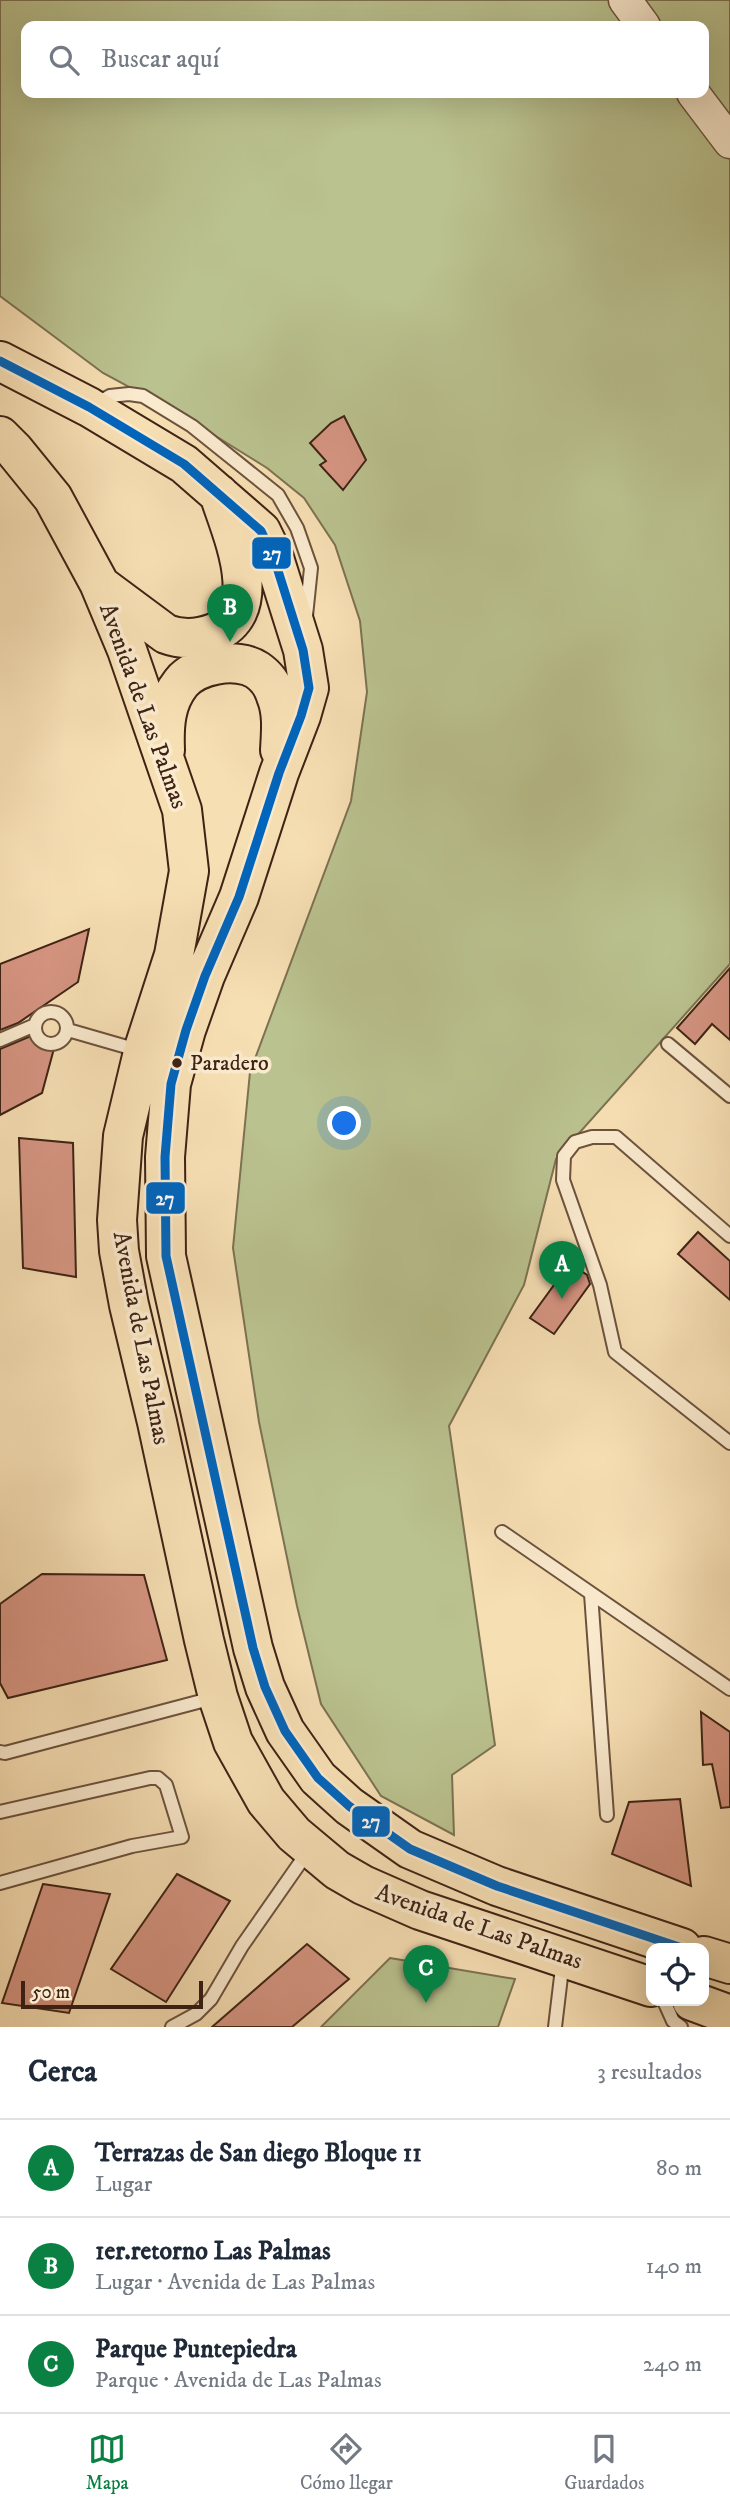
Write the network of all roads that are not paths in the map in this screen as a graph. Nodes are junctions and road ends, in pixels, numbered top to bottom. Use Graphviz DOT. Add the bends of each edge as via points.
graph roads {
  1 [pos="625,0"];
  2 [pos="640,21"];
  3 [pos="697,98"];
  4 [pos="730,142"];
  5 [pos="0,361"];
  6 [pos="89,407"];
  7 [pos="0,436"];
  8 [pos="219,493"];
  9 [pos="99,583"];
  10 [pos="303,650"];
  11 [pos="166,763"];
  12 [pos="279,773"];
  13 [pos="35,1026"];
  14 [pos="68,1030"];
  15 [pos="0,1040"];
  16 [pos="668,1044"];
  17 [pos="145,1048"];
  18 [pos="730,1096"];
  19 [pos="730,1236"];
  20 [pos="730,1443"];
  21 [pos="502,1532"];
  22 [pos="591,1594"];
  23 [pos="730,1689"];
  24 [pos="218,1697"];
  25 [pos="0,1752"];
  26 [pos="0,1812"];
  27 [pos="607,1815"];
  28 [pos="310,1848"];
  29 [pos="0,1883"];
  30 [pos="667,1943"];
  31 [pos="563,1956"];
  32 [pos="709,1957"];
  33 [pos="730,1964"];
  34 [pos="646,1985"];
  35 [pos="666,2006"];
  36 [pos="706,2006"];
  37 [pos="730,2015"];
  38 [pos="172,2027"];
  39 [pos="555,2027"];
  40 [pos="681,2027"];
  1 -- 2 [label="street"];
  3 -- 4 [label="street"];
  5 -- 6 [label="main road, Avenida de Las Palmas"];
  6 -- 8 [label="main road, Avenida de Las Palmas" via="184,464"];
  6 -- 10 [label="lane" via="110,396 143,396 192,426 278,495 297,528 311,568"];
  7 -- 9 [label="main road, Avenida de Las Palmas" via="52,498"];
  8 -- 9 [label="main road" via="242,565 241,604 225,627 189,639 166,634"];
  8 -- 10 [label="main road, Avenida de Las Palmas" via="261,531"];
  9 -- 11 [label="main road, Avenida de Las Palmas"];
  10 -- 12 [label="main road, Avenida de Las Palmas" via="309,688"];
  11 -- 12 [label="main road" via="164,727 170,701 183,680 220,664 245,665 270,683 277,697 281,715"];
  11 -- 17 [label="main road, Avenida de Las Palmas" via="182,810 189,871 174,955"];
  12 -- 30 [label="main road, Avenida de Las Palmas" via="239,897 186,1030 171,1084 165,1157 166,1256 265,1687 285,1731 318,1778 410,1849 497,1886"];
  13 -- 14 [label="lane" via="39,1039 53,1044"];
  13 -- 14 [label="lane" via="37,1018 49,1011 63,1016"];
  13 -- 15 [label="lane"];
  14 -- 17 [label="lane"];
  16 -- 18 [label="lane"];
  17 -- 24 [label="main road, Avenida de Las Palmas" via="123,1136 117,1193 119,1251"];
  19 -- 20 [label="lane" via="616,1137 575,1142 564,1156 563,1180 600,1284 615,1352"];
  21 -- 22 [label="lane"];
  22 -- 23 [label="lane"];
  22 -- 27 [label="lane"];
  24 -- 25 [label="lane"];
  24 -- 28 [label="main road, Avenida de Las Palmas" via="250,1775 266,1801"];
  26 -- 29 [label="lane" via="158,1779 166,1785 182,1838 132,1846"];
  28 -- 31 [label="main road, Avenida de Las Palmas" via="337,1870 388,1896"];
  28 -- 38 [label="lane" via="211,1999"];
  31 -- 34 [label="main road, Avenida de Las Palmas"];
  31 -- 39 [label="lane"];
  32 -- 33 [label="main road"];
  35 -- 40 [label="lane"];
  36 -- 37 [label="main road"];
}
